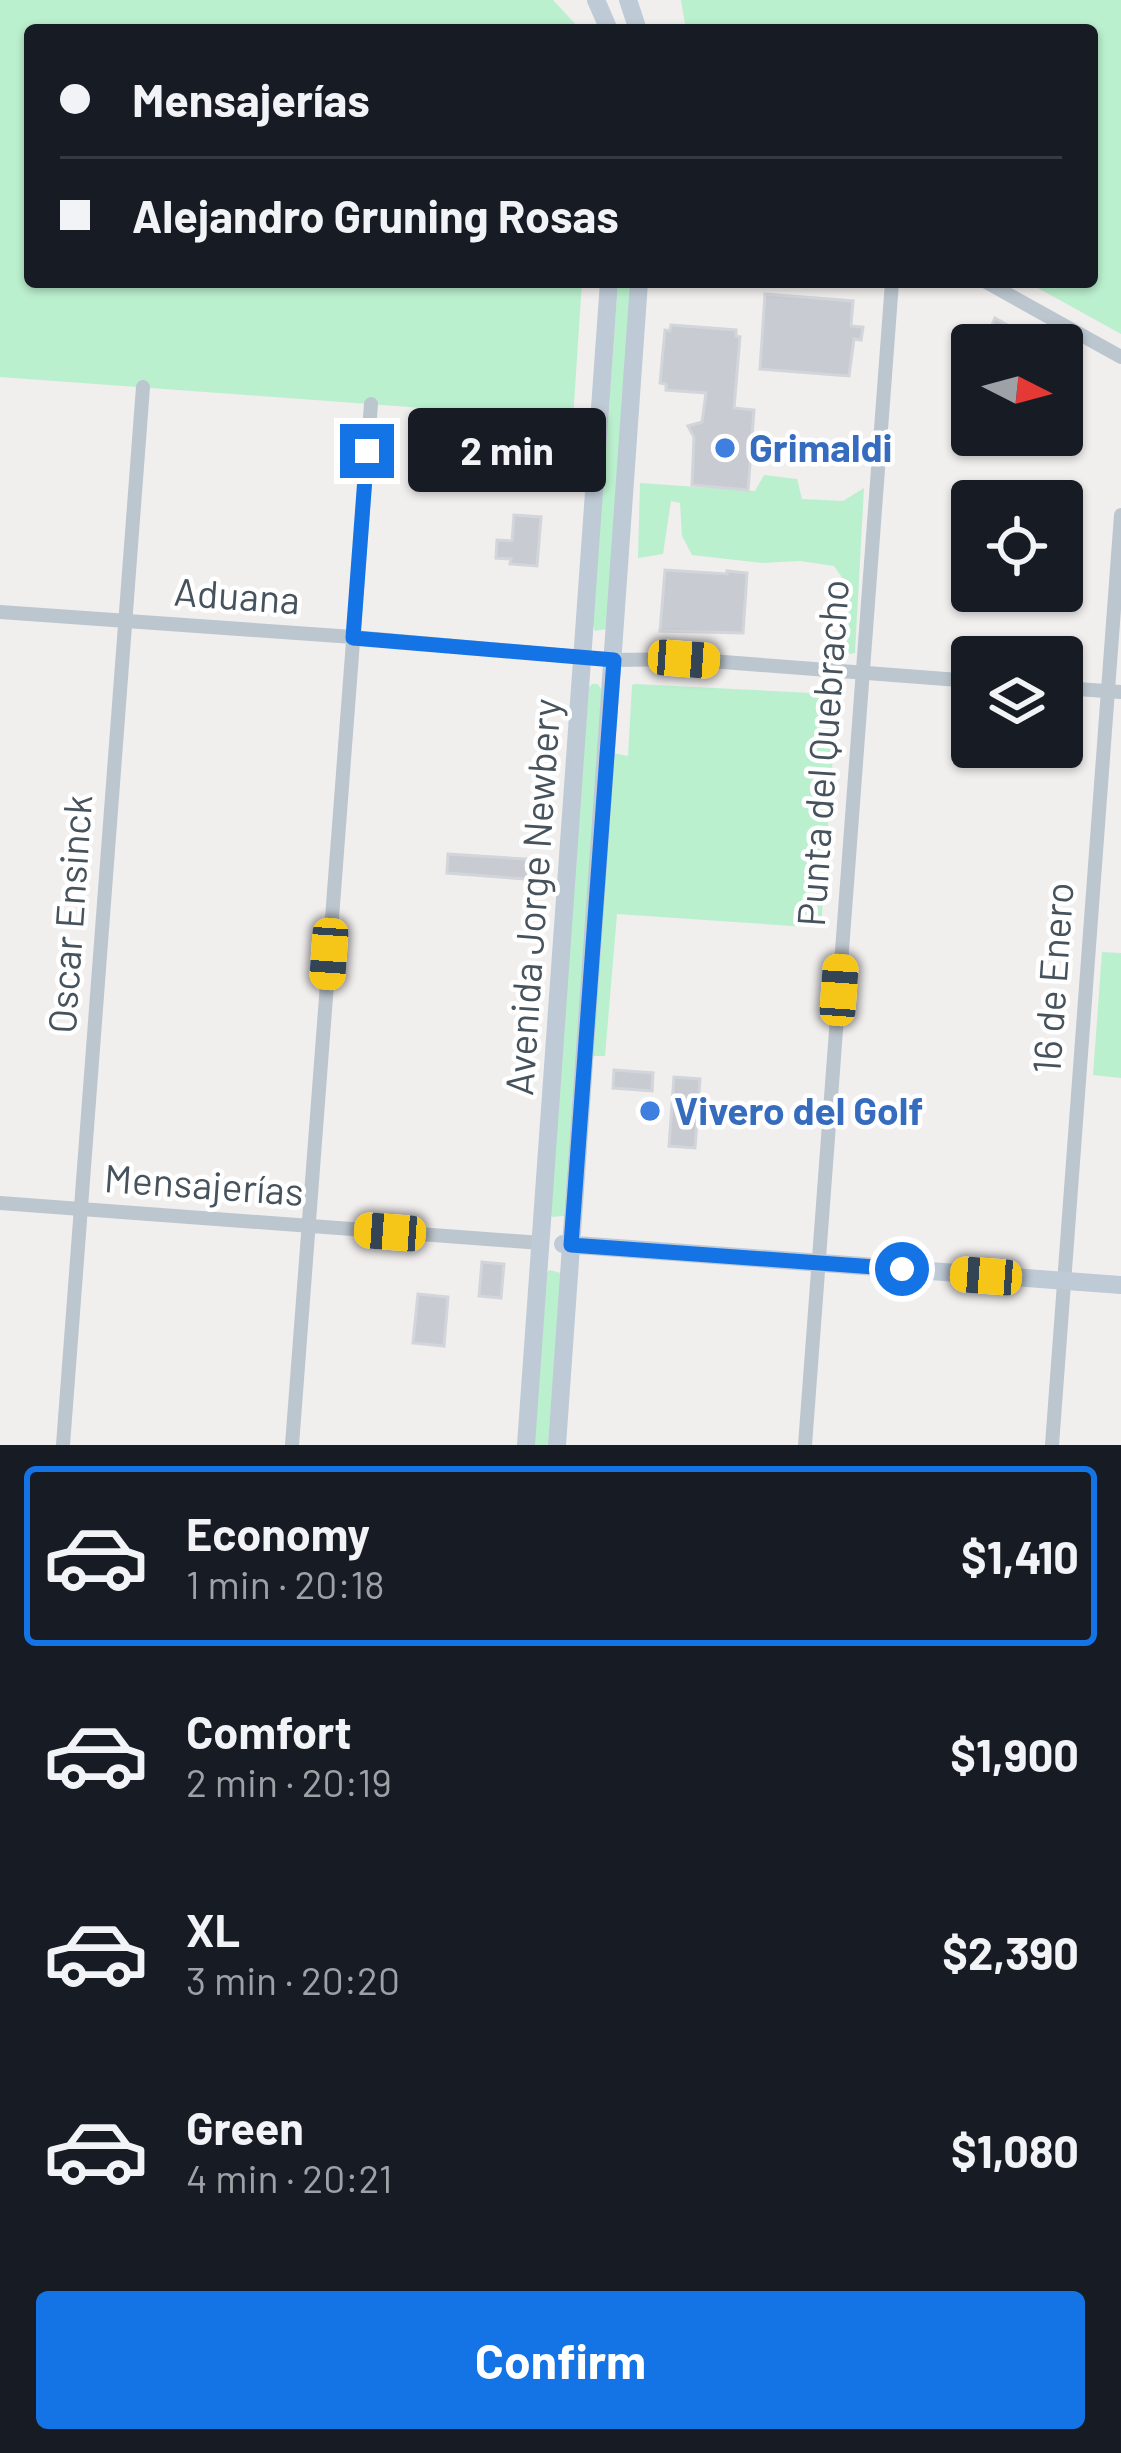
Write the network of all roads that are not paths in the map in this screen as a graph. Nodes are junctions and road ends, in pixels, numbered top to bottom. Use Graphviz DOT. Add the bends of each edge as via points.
graph roads {
  1 [pos="609,288"];
  2 [pos="639,288"];
  3 [pos="892,288"];
  4 [pos="997,288"];
  5 [pos="1121,357"];
  6 [pos="142,387"];
  7 [pos="370,404"];
  8 [pos="1121,515"];
  9 [pos="0,612"];
  10 [pos="125,621"];
  11 [pos="353,638"];
  12 [pos="583,657"];
  13 [pos="614,660"];
  14 [pos="862,672"];
  15 [pos="951,679"];
  16 [pos="1083,690"];
  17 [pos="1114,692"];
  18 [pos="0,1203"];
  19 [pos="81,1209"];
  20 [pos="308,1226"];
  21 [pos="541,1243"];
  22 [pos="571,1245"];
  23 [pos="818,1263"];
  24 [pos="1064,1281"];
  25 [pos="1121,1286"];
  26 [pos="63,1445"];
  27 [pos="292,1445"];
  28 [pos="526,1445"];
  29 [pos="556,1445"];
  30 [pos="805,1445"];
  31 [pos="1052,1445"];
  1 -- 12 [label="main road, Avenida Jorge Newbery"];
  2 -- 13 [label="main road, Avenida Jorge Newbery"];
  3 -- 14 [label="street, Punta del Quebracho"];
  4 -- 5 [label="street"];
  6 -- 10 [label="street, Oscar Ensinck"];
  7 -- 11 [label="street"];
  8 -- 17 [label="street, 16 de Enero"];
  9 -- 10 [label="street, Aduana"];
  10 -- 11 [label="street, Aduana"];
  10 -- 19 [label="street, Oscar Ensinck"];
  11 -- 12 [label="street, Aduana"];
  11 -- 20 [label="street"];
  12 -- 13 [label="street, Aduana"];
  12 -- 21 [label="main road, Avenida Jorge Newbery"];
  13 -- 14 [label="street, Aduana"];
  13 -- 22 [label="main road, Avenida Jorge Newbery"];
  14 -- 15 [label="street, Aduana"];
  14 -- 23 [label="street, Punta del Quebracho"];
  16 -- 17 [label="street"];
  17 -- 24 [label="street, 16 de Enero"];
  18 -- 19 [label="street, Mensajerías"];
  19 -- 20 [label="street, Mensajerías"];
  19 -- 26 [label="street, Oscar Ensinck"];
  20 -- 21 [label="street, Mensajerías"];
  20 -- 27 [label="street"];
  21 -- 22 [label="main road, Mensajerías"];
  21 -- 28 [label="main road, Avenida Jorge Newbery"];
  22 -- 23 [label="main road, Mensajerías"];
  22 -- 29 [label="main road, Avenida Jorge Newbery"];
  23 -- 24 [label="main road, Mensajerías"];
  23 -- 30 [label="street, Punta del Quebracho"];
  24 -- 25 [label="main road, Mensajerías"];
  24 -- 31 [label="street, 16 de Enero"];
}
